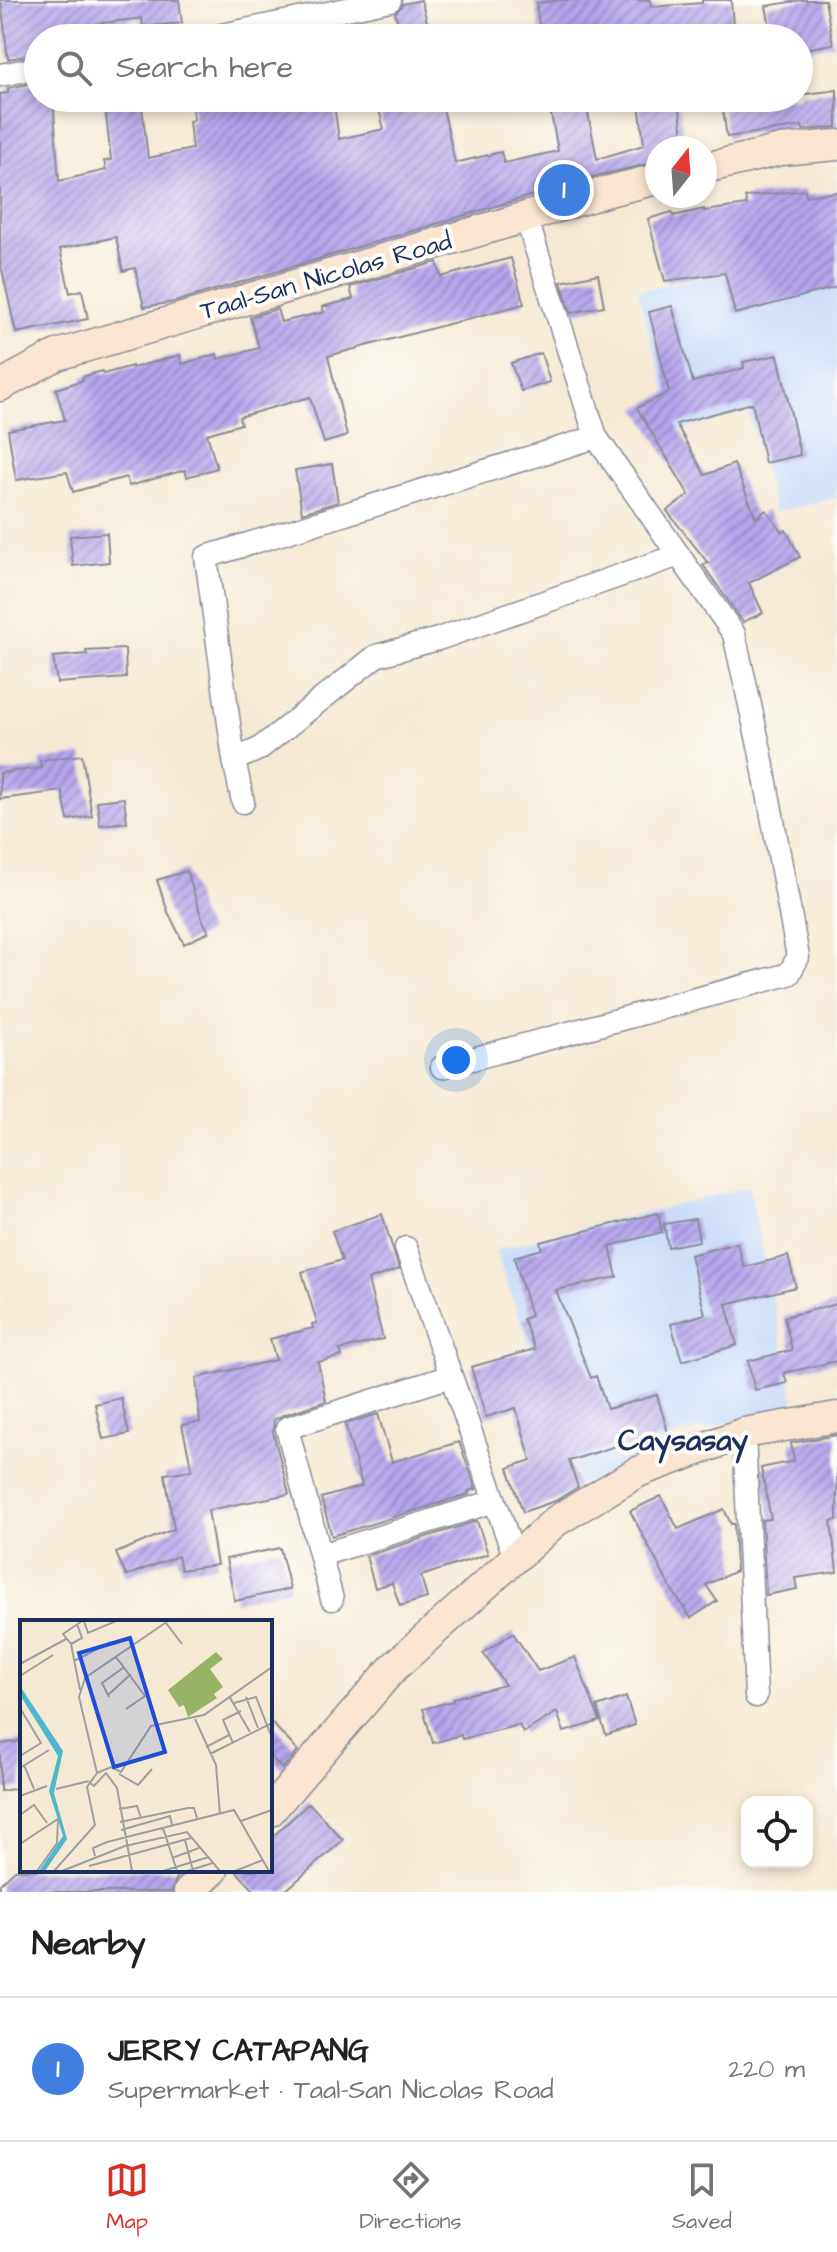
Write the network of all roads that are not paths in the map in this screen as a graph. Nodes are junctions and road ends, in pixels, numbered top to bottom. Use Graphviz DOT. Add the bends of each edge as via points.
graph roads {
  1 [pos="390,0"];
  2 [pos="275,24"];
  3 [pos="24,71"];
  4 [pos="0,75"];
  5 [pos="837,145"];
  6 [pos="717,165"];
  7 [pos="645,182"];
  8 [pos="526,217"];
  9 [pos="0,386"];
  10 [pos="596,437"];
  11 [pos="679,555"];
  12 [pos="234,760"];
  13 [pos="243,802"];
  14 [pos="442,1067"];
  15 [pos="406,1248"];
  16 [pos="451,1376"];
  17 [pos="837,1417"];
  18 [pos="744,1433"];
  19 [pos="495,1501"];
  20 [pos="321,1555"];
  21 [pos="515,1558"];
  22 [pos="332,1599"];
  23 [pos="756,1696"];
  24 [pos="272,1809"];
  25 [pos="211,1872"];
  26 [pos="189,1892"];
  1 -- 2 [label="street"];
  3 -- 4 [label="street"];
  5 -- 6 [label="main road" via="781,150"];
  7 -- 8 [label="main road, Taal-San Nicolas Road"];
  8 -- 9 [label="main road, Taal-San Nicolas Road" via="57,355"];
  8 -- 10 [label="street"];
  10 -- 11 [label="street"];
  10 -- 12 [label="street" via="206,557"];
  11 -- 12 [label="street" via="376,656 259,749"];
  11 -- 14 [label="street" via="734,634 798,957 789,974"];
  12 -- 13 [label="street"];
  15 -- 16 [label="street"];
  16 -- 19 [label="street"];
  16 -- 20 [label="street" via="287,1428"];
  17 -- 18 [label="main road"];
  18 -- 21 [label="main road" via="638,1472 556,1521"];
  18 -- 23 [label="street"];
  19 -- 20 [label="street"];
  19 -- 21 [label="street"];
  20 -- 22 [label="street"];
  21 -- 24 [label="main road" via="393,1668"];
  25 -- 26 [label="main road"];
}
